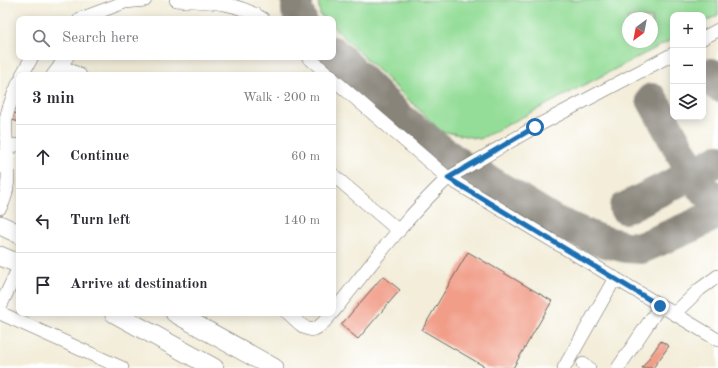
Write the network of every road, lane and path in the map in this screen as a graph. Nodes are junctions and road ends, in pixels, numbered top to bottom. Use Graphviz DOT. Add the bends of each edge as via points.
graph roads {
  1 [pos="145,0"];
  2 [pos="176,0"];
  3 [pos="107,4"];
  4 [pos="85,16"];
  5 [pos="104,16"];
  6 [pos="257,16"];
  7 [pos="718,30"];
  8 [pos="706,36"];
  9 [pos="670,56"];
  10 [pos="30,60"];
  11 [pos="312,60"];
  12 [pos="60,66"];
  13 [pos="24,72"];
  14 [pos="73,72"];
  15 [pos="326,72"];
  16 [pos="336,82"];
  17 [pos="16,91"];
  18 [pos="8,153"];
  19 [pos="336,178"];
  20 [pos="448,178"];
  21 [pos="0,208"];
  22 [pos="0,225"];
  23 [pos="399,231"];
  24 [pos="16,233"];
  25 [pos="0,256"];
  26 [pos="16,264"];
  27 [pos="16,272"];
  28 [pos="718,276"];
  29 [pos="616,278"];
  30 [pos="660,306"];
  31 [pos="0,307"];
  32 [pos="336,308"];
  33 [pos="0,313"];
  34 [pos="674,314"];
  35 [pos="119,316"];
  36 [pos="180,316"];
  37 [pos="291,316"];
  38 [pos="330,316"];
  39 [pos="718,340"];
  40 [pos="122,368"];
  41 [pos="214,368"];
  42 [pos="274,368"];
  43 [pos="564,368"];
  44 [pos="618,368"];
  1 -- 3 [label="street"];
  2 -- 6 [label="street" via="227,4 240,7"];
  3 -- 4 [label="street"];
  3 -- 5 [label="street"];
  7 -- 8 [label="street"];
  9 -- 20 [label="street" via="535,127"];
  10 -- 13 [label="street"];
  11 -- 15 [label="street"];
  12 -- 14 [label="street"];
  16 -- 20 [label="street"];
  17 -- 18 [label="street" via="6,119"];
  18 -- 21 [label="street" via="7,192"];
  19 -- 23 [label="street"];
  20 -- 23 [label="street"];
  20 -- 29 [label="street"];
  22 -- 24 [label="highway"];
  23 -- 32 [label="street"];
  25 -- 26 [label="highway"];
  27 -- 31 [label="street"];
  28 -- 34 [label="street"];
  29 -- 30 [label="street"];
  29 -- 43 [label="street"];
  30 -- 34 [label="street"];
  30 -- 44 [label="street"];
  33 -- 40 [label="street"];
  34 -- 39 [label="street"];
  35 -- 41 [label="highway"];
  36 -- 42 [label="highway"];
  37 -- 38 [label="street" via="301,326 311,330 322,326"];
}
